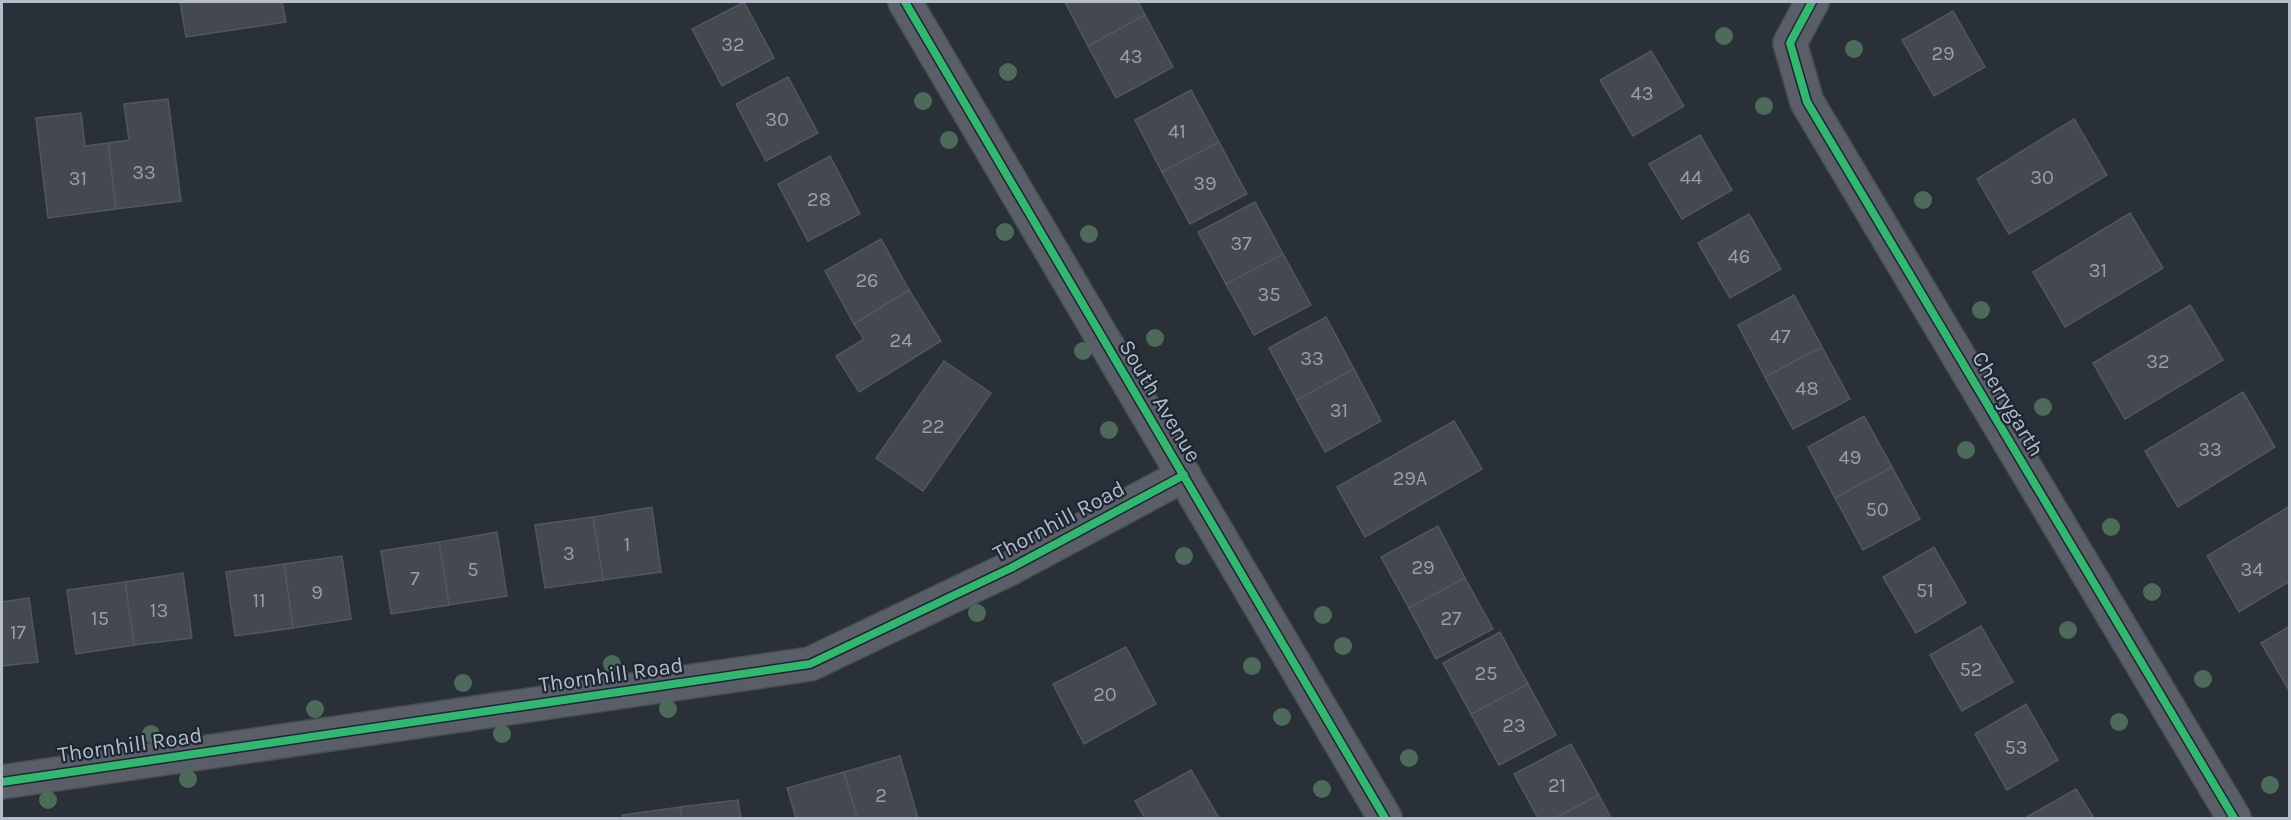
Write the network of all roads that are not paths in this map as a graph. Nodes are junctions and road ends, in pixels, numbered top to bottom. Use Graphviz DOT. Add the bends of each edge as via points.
graph roads {
  1 [pos="905,2"];
  2 [pos="1812,2"];
  3 [pos="1184,475"];
  4 [pos="2,782"];
  5 [pos="1385,819"];
  6 [pos="2234,819"];
  1 -- 3 [label="street, South Avenue"];
  2 -- 6 [label="street, Cherrygarth" via="1790,42 1807,102"];
  3 -- 4 [label="street, Thornhill Road" via="1011,568 810,664"];
  3 -- 5 [label="street, South Avenue"];
}
